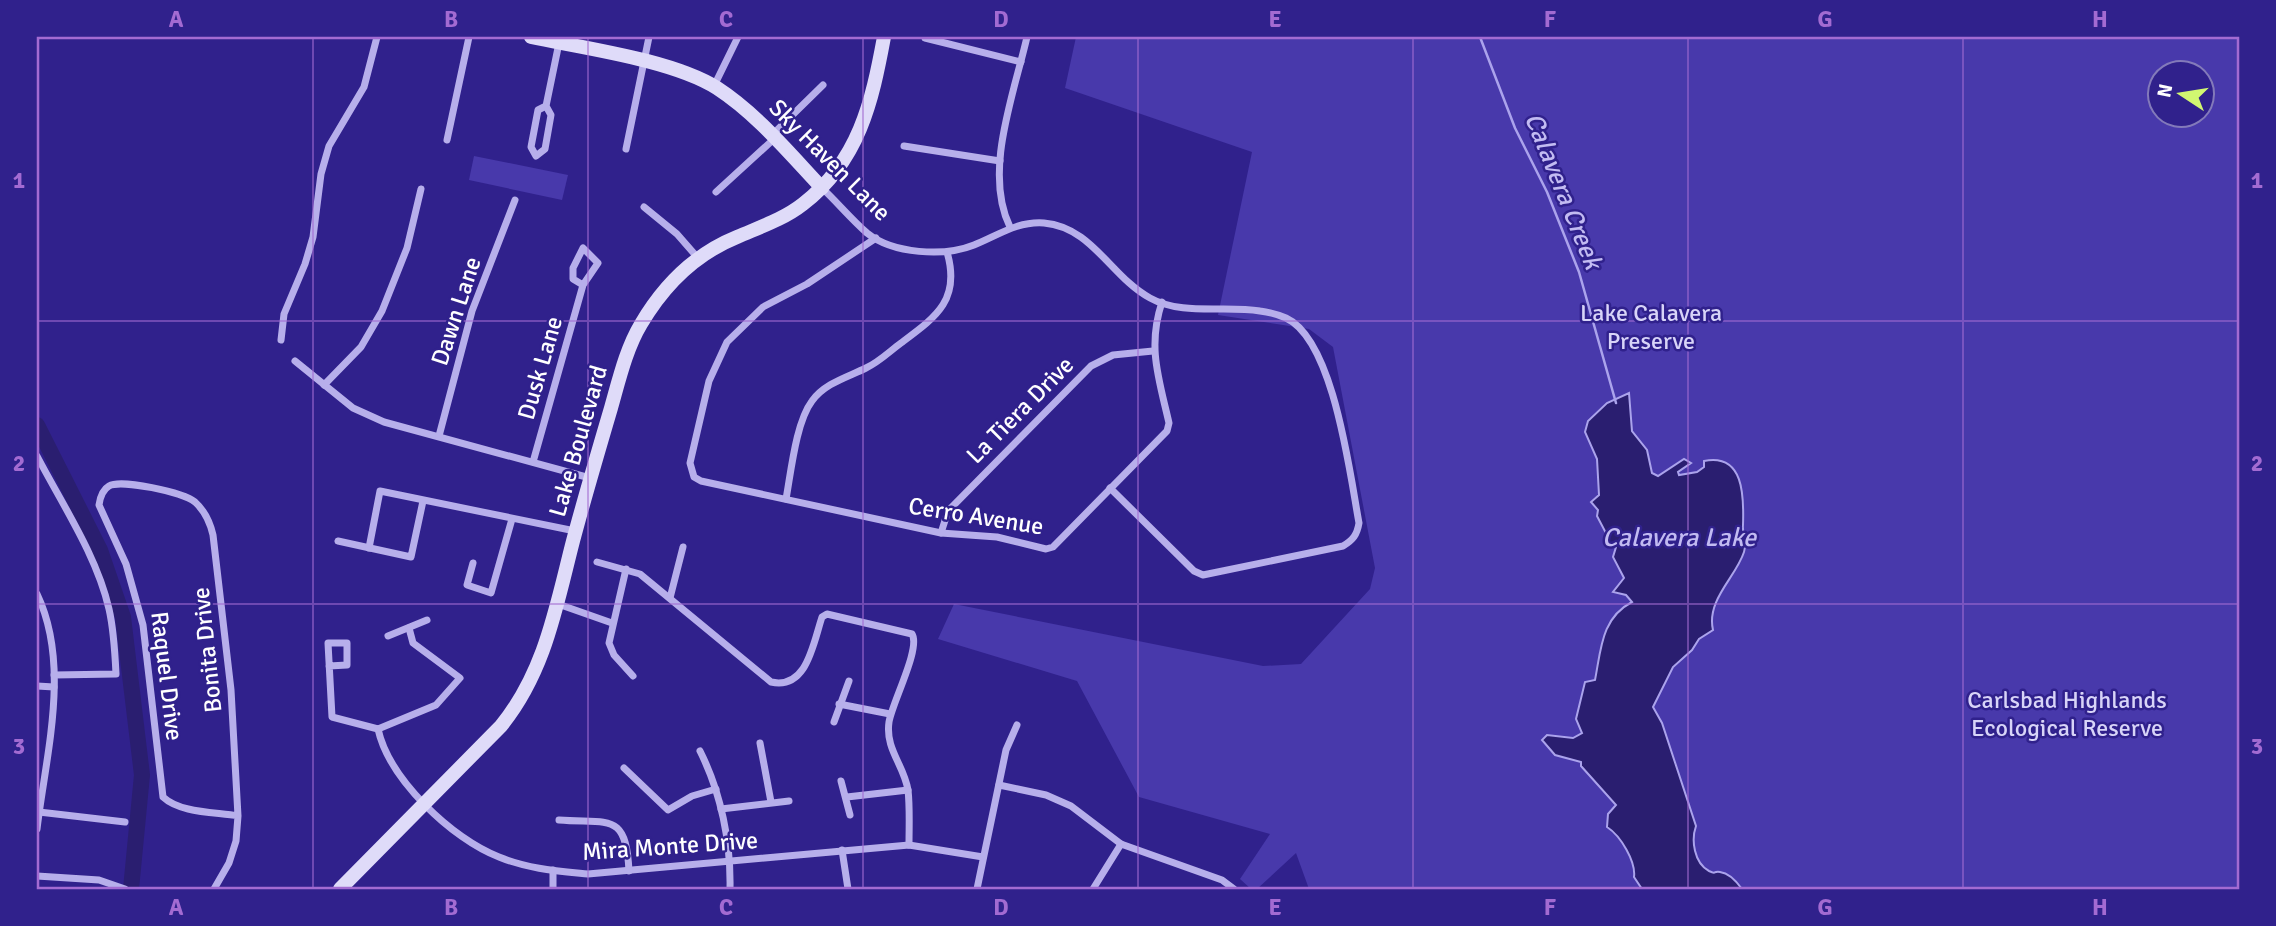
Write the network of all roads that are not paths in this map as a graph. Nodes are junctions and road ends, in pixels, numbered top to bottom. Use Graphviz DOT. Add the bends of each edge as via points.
graph roads {
  1 [pos="377,37"];
  2 [pos="470,37"];
  3 [pos="531,37"];
  4 [pos="649,37"];
  5 [pos="738,37"];
  6 [pos="884,37"];
  7 [pos="1027,37"];
  8 [pos="925,38"];
  9 [pos="559,43"];
  10 [pos="644,61"];
  11 [pos="1021,62"];
  12 [pos="823,85"];
  13 [pos="714,86"];
  14 [pos="546,106"];
  15 [pos="773,137"];
  16 [pos="447,140"];
  17 [pos="904,145"];
  18 [pos="626,149"];
  19 [pos="1000,161"];
  20 [pos="822,188"];
  21 [pos="421,189"];
  22 [pos="716,192"];
  23 [pos="514,200"];
  24 [pos="644,207"];
  25 [pos="1010,228"];
  26 [pos="876,238"];
  27 [pos="947,252"];
  28 [pos="698,258"];
  29 [pos="583,285"];
  30 [pos="1163,302"];
  31 [pos="281,340"];
  32 [pos="1153,351"];
  33 [pos="295,360"];
  34 [pos="324,385"];
  35 [pos="439,436"];
  36 [pos="37,456"];
  37 [pos="533,462"];
  38 [pos="590,478"];
  39 [pos="1110,488"];
  40 [pos="104,490"];
  41 [pos="786,499"];
  42 [pos="424,500"];
  43 [pos="513,519"];
  44 [pos="576,531"];
  45 [pos="941,533"];
  46 [pos="338,541"];
  47 [pos="683,547"];
  48 [pos="369,548"];
  49 [pos="597,562"];
  50 [pos="473,563"];
  51 [pos="626,569"];
  52 [pos="38,598"];
  53 [pos="670,598"];
  54 [pos="557,604"];
  55 [pos="427,620"];
  56 [pos="612,623"];
  57 [pos="409,628"];
  58 [pos="388,636"];
  59 [pos="329,666"];
  60 [pos="54,675"];
  61 [pos="633,676"];
  62 [pos="849,681"];
  63 [pos="37,686"];
  64 [pos="54,687"];
  65 [pos="839,704"];
  66 [pos="890,714"];
  67 [pos="834,722"];
  68 [pos="1017,725"];
  69 [pos="378,729"];
  70 [pos="760,743"];
  71 [pos="700,751"];
  72 [pos="624,768"];
  73 [pos="841,780"];
  74 [pos="999,785"];
  75 [pos="716,789"];
  76 [pos="908,790"];
  77 [pos="847,797"];
  78 [pos="771,802"];
  79 [pos="789,802"];
  80 [pos="426,803"];
  81 [pos="721,808"];
  82 [pos="850,815"];
  83 [pos="38,816"];
  84 [pos="238,816"];
  85 [pos="559,820"];
  86 [pos="125,822"];
  87 [pos="37,829"];
  88 [pos="1121,844"];
  89 [pos="909,845"];
  90 [pos="842,850"];
  91 [pos="983,857"];
  92 [pos="727,862"];
  93 [pos="553,870"];
  94 [pos="629,871"];
  95 [pos="37,876"];
  96 [pos="125,889"];
  97 [pos="214,889"];
  98 [pos="340,889"];
  99 [pos="553,889"];
  100 [pos="730,889"];
  101 [pos="848,889"];
  102 [pos="977,889"];
  103 [pos="1093,889"];
  104 [pos="1234,889"];
  1 -- 31 [label="street" via="364,87 329,146 313,237 284,314"];
  2 -- 16 [label="street"];
  3 -- 9 [label="main road, Sky Haven Lane"];
  4 -- 10 [label="street"];
  5 -- 13 [label="street"];
  6 -- 20 [label="main road, Lake Boulevard" via="867,115 841,164"];
  7 -- 11 [label="street"];
  8 -- 11 [label="street"];
  9 -- 10 [label="main road, Sky Haven Lane"];
  9 -- 14 [label="street"];
  10 -- 13 [label="main road, Sky Haven Lane"];
  10 -- 18 [label="street"];
  11 -- 19 [label="street"];
  12 -- 15 [label="street"];
  13 -- 15 [label="main road, Sky Haven Lane" via="746,109"];
  14 -- 14 [label="street" via="551,115 545,149 536,156 531,146 533,134 538,110"];
  15 -- 20 [label="main road, Sky Haven Lane"];
  15 -- 22 [label="street"];
  17 -- 19 [label="street"];
  19 -- 25 [label="street" via="998,192"];
  20 -- 26 [label="street, Sky Haven Lane"];
  20 -- 28 [label="main road, Lake Boulevard" via="802,205"];
  21 -- 34 [label="street" via="407,248 382,311 361,346"];
  23 -- 35 [label="street, Dawn Lane" via="472,311"];
  24 -- 28 [label="street"];
  25 -- 27 [label="street, Sky Haven Lane"];
  25 -- 30 [label="street, Sky Haven Lane" via="1046,223 1070,230 1133,286"];
  26 -- 27 [label="street, Sky Haven Lane" via="911,250"];
  26 -- 41 [label="street, Cerro Avenue" via="763,307 727,342 709,381 691,471 701,481"];
  27 -- 41 [label="street" via="949,293 934,318 869,367 829,385 811,401"];
  28 -- 38 [label="main road, Lake Boulevard" via="670,283 639,326"];
  29 -- 29 [label="street, Dusk Lane" via="598,263 583,248 573,268 573,279"];
  29 -- 37 [label="street, Dusk Lane"];
  30 -- 32 [label="street, Cerro Avenue" via="1154,326"];
  30 -- 39 [label="street, Sky Haven Lane" via="1288,318 1312,345 1334,394 1359,523 1352,541 1343,546 1203,575"];
  32 -- 39 [label="street, Cerro Avenue" via="1167,431"];
  32 -- 45 [label="street, La Tiera Drive" via="1113,355 1091,366 948,511"];
  33 -- 34 [label="street"];
  34 -- 35 [label="street" via="353,408"];
  35 -- 37 [label="street"];
  36 -- 60 [label="street" via="96,572 109,608 116,674"];
  37 -- 38 [label="street"];
  38 -- 44 [label="main road, Lake Boulevard"];
  39 -- 45 [label="street, Cerro Avenue" via="1046,549 997,537"];
  40 -- 84 [label="street, Raquel Drive" via="101,514 126,564 143,625 163,797 180,807"];
  40 -- 84 [label="street, Bonita Drive" via="127,483 183,495 209,520 231,690"];
  41 -- 45 [label="street, Cerro Avenue"];
  42 -- 43 [label="street"];
  42 -- 48 [label="street" via="411,557"];
  42 -- 48 [label="street" via="380,491"];
  43 -- 44 [label="street"];
  43 -- 50 [label="street" via="491,593 467,585"];
  44 -- 54 [label="main road, Lake Boulevard"];
  46 -- 48 [label="street"];
  47 -- 53 [label="street"];
  49 -- 51 [label="street"];
  51 -- 53 [label="street" via="640,574"];
  51 -- 56 [label="street"];
  52 -- 60 [label="street" via="50,633"];
  53 -- 66 [label="street" via="771,682 784,685 807,665 827,614 912,634 914,646"];
  54 -- 56 [label="street"];
  54 -- 80 [label="main road, Lake Boulevard" via="544,653 522,701"];
  55 -- 57 [label="street"];
  56 -- 61 [label="street" via="609,643 614,656"];
  57 -- 58 [label="street"];
  57 -- 69 [label="street" via="413,643 460,678 436,705"];
  59 -- 69 [label="street" via="332,716"];
  60 -- 64 [label="street"];
  62 -- 65 [label="street"];
  63 -- 64 [label="street"];
  64 -- 83 [label="street"];
  65 -- 66 [label="street"];
  65 -- 67 [label="street"];
  66 -- 76 [label="street" via="889,743"];
  68 -- 74 [label="street"];
  69 -- 80 [label="street, Mira Monte Drive" via="390,762"];
  70 -- 78 [label="street"];
  71 -- 75 [label="street"];
  72 -- 75 [label="street" via="668,810"];
  73 -- 77 [label="street"];
  74 -- 88 [label="street" via="1046,794 1071,806"];
  74 -- 91 [label="street"];
  75 -- 81 [label="street"];
  76 -- 77 [label="street"];
  76 -- 89 [label="street"];
  77 -- 82 [label="street"];
  78 -- 79 [label="street"];
  78 -- 81 [label="street"];
  80 -- 93 [label="street, Mira Monte Drive" via="485,851"];
  80 -- 98 [label="main road, Lake Boulevard"];
  81 -- 92 [label="street"];
  83 -- 86 [label="street"];
  83 -- 87 [label="street"];
  84 -- 97 [label="street, Bonita Drive" via="229,863"];
  85 -- 94 [label="street" via="613,824 622,830 628,842"];
  88 -- 103 [label="street"];
  88 -- 104 [label="street" via="1222,880"];
  89 -- 90 [label="street, Mira Monte Drive"];
  89 -- 91 [label="street, Mira Monte Drive"];
  90 -- 92 [label="street, Mira Monte Drive"];
  90 -- 101 [label="street"];
  91 -- 102 [label="street"];
  92 -- 94 [label="street, Mira Monte Drive"];
  92 -- 100 [label="street"];
  93 -- 94 [label="street, Mira Monte Drive" via="588,874"];
  93 -- 99 [label="street"];
  95 -- 96 [label="street" via="99,880"];
}
